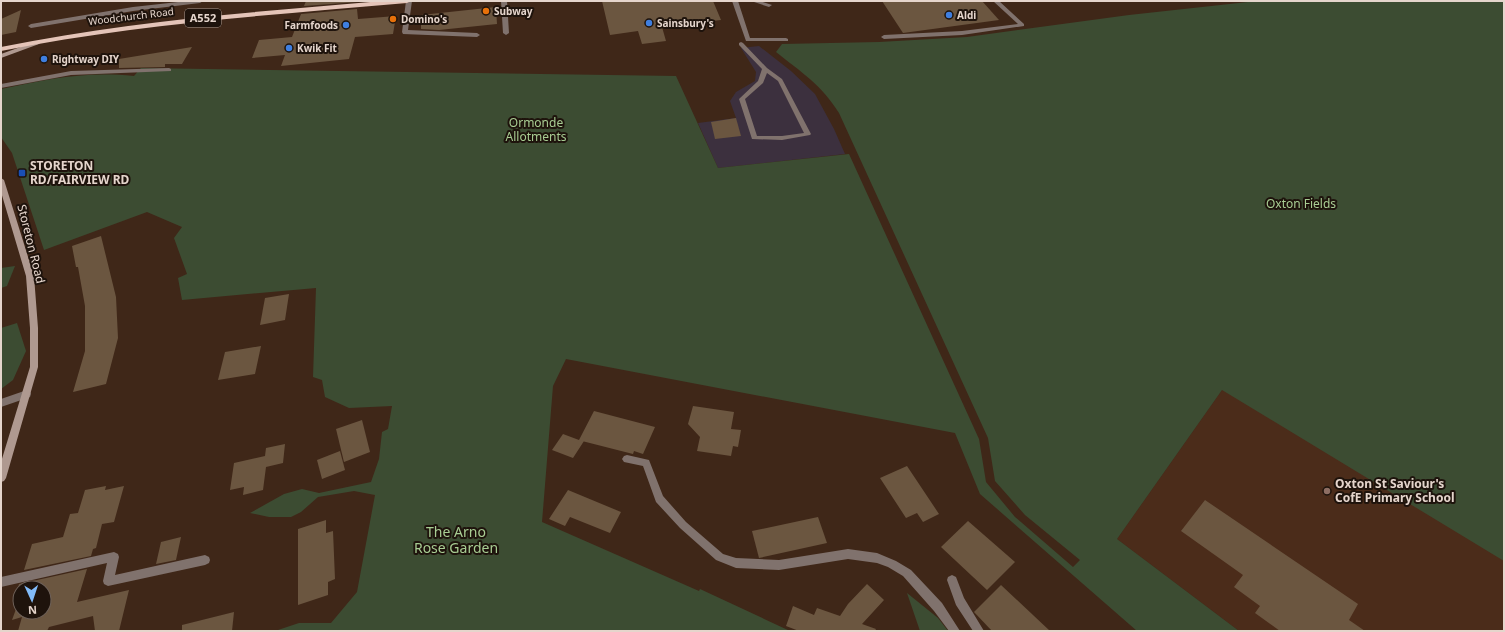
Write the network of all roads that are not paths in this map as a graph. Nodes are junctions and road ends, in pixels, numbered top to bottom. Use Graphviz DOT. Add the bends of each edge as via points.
graph roads {
  1 [pos="200,1"];
  2 [pos="408,1"];
  3 [pos="504,1"];
  4 [pos="735,1"];
  5 [pos="754,1"];
  6 [pos="996,1"];
  7 [pos="394,2"];
  8 [pos="768,5"];
  9 [pos="31,26"];
  10 [pos="506,33"];
  11 [pos="477,35"];
  12 [pos="884,37"];
  13 [pos="49,38"];
  14 [pos="786,40"];
  15 [pos="741,44"];
  16 [pos="1,49"];
  17 [pos="1,56"];
  18 [pos="765,69"];
  19 [pos="170,70"];
  20 [pos="1,86"];
  21 [pos="1,180"];
  22 [pos="27,394"];
  23 [pos="1,403"];
  24 [pos="627,459"];
  25 [pos="1,478"];
  26 [pos="205,560"];
  27 [pos="952,580"];
  28 [pos="1,582"];
  29 [pos="955,631"];
  30 [pos="979,631"];
  1 -- 9 [label="street"];
  2 -- 7 [label="highway, Woodchurch Road / A552"];
  2 -- 11 [label="street" via="405,32"];
  3 -- 10 [label="street"];
  4 -- 14 [label="street" via="748,40"];
  5 -- 8 [label="street"];
  6 -- 12 [label="street" via="1022,25 962,33"];
  7 -- 13 [label="highway, Woodchurch Road / A552" via="137,25"];
  13 -- 16 [label="highway, Woodchurch Road / A552"];
  13 -- 17 [label="main road"];
  15 -- 18 [label="street"];
  18 -- 18 [label="street" via="780,80 808,134 782,138 754,138 742,99 761,82"];
  19 -- 20 [label="street" via="71,73"];
  21 -- 22 [label="main road, Storeton Road" via="30,276 34,367"];
  22 -- 23 [label="street"];
  22 -- 25 [label="main road, Storeton Road"];
  24 -- 29 [label="street" via="646,463 660,499 667,509 698,540 720,557 736,563 779,565 848,554 877,558 907,573 938,607"];
  26 -- 28 [label="street" via="108,581 114,557"];
  27 -- 30 [label="street" via="960,601"];
}
